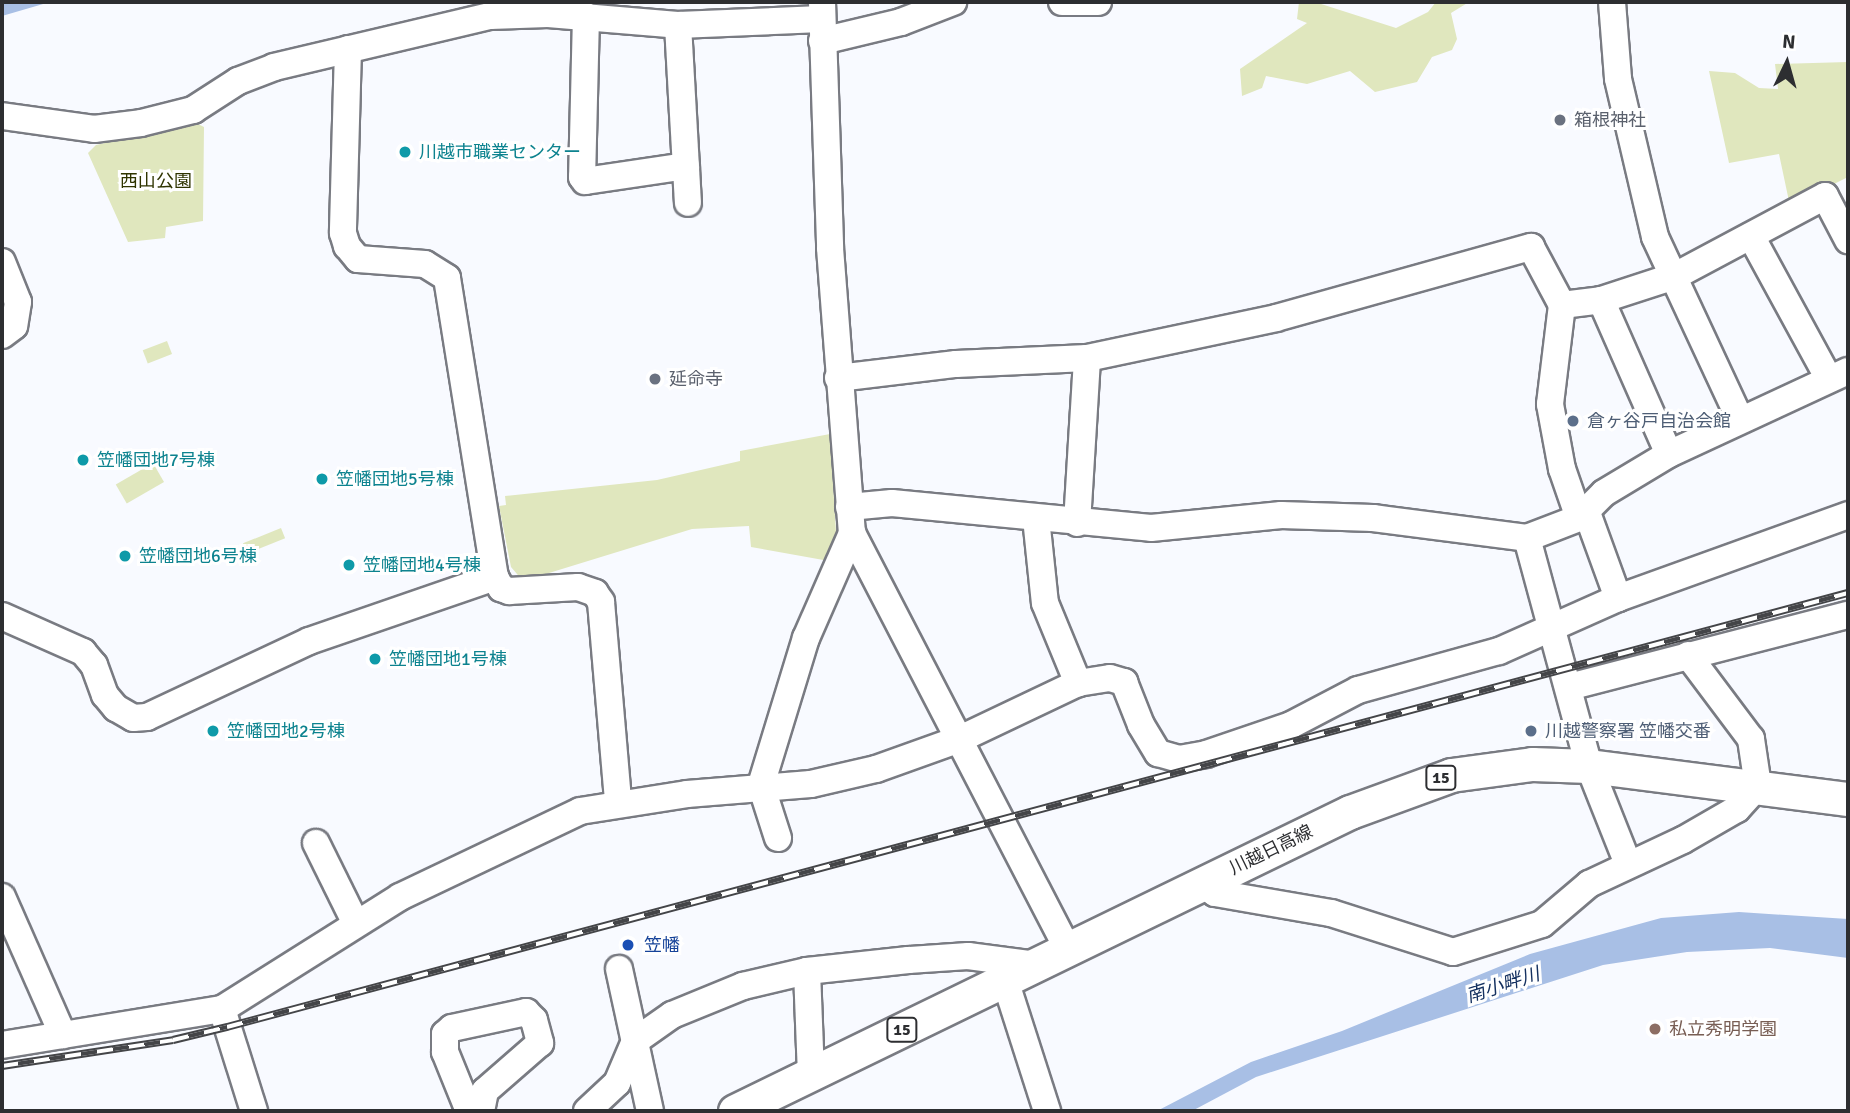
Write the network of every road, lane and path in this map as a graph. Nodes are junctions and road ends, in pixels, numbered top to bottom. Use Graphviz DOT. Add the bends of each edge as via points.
graph roads {
  1 [pos="953,2"];
  2 [pos="1062,2"];
  3 [pos="1098,2"];
  4 [pos="1612,2"];
  5 [pos="586,16"];
  6 [pos="822,20"];
  7 [pos="678,25"];
  8 [pos="348,49"];
  9 [pos="2,116"];
  10 [pos="686,166"];
  11 [pos="688,203"];
  12 [pos="1751,236"];
  13 [pos="1848,240"];
  14 [pos="2,262"];
  15 [pos="1675,276"];
  16 [pos="1601,300"];
  17 [pos="1562,305"];
  18 [pos="2,335"];
  19 [pos="1087,358"];
  20 [pos="1838,375"];
  21 [pos="838,378"];
  22 [pos="1740,419"];
  23 [pos="1669,454"];
  24 [pos="1583,514"];
  25 [pos="1848,515"];
  26 [pos="1036,518"];
  27 [pos="851,520"];
  28 [pos="1077,523"];
  29 [pos="1527,538"];
  30 [pos="495,577"];
  31 [pos="1618,598"];
  32 [pos="1848,615"];
  33 [pos="2,616"];
  34 [pos="1551,626"];
  35 [pos="1688,655"];
  36 [pos="1077,683"];
  37 [pos="1569,687"];
  38 [pos="960,739"];
  39 [pos="1589,766"];
  40 [pos="761,785"];
  41 [pos="1758,786"];
  42 [pos="1848,799"];
  43 [pos="618,802"];
  44 [pos="778,838"];
  45 [pos="316,844"];
  46 [pos="1628,864"];
  47 [pos="1203,884"];
  48 [pos="2,895"];
  49 [pos="356,924"];
  50 [pos="1069,949"];
  51 [pos="1036,965"];
  52 [pos="619,969"];
  53 [pos="807,971"];
  54 [pos="1005,980"];
  55 [pos="222,1009"];
  56 [pos="63,1035"];
  57 [pos="635,1041"];
  58 [pos="2,1045"];
  59 [pos="811,1073"];
  60 [pos="254,1111"];
  61 [pos="470,1111"];
  62 [pos="481,1111"];
  63 [pos="587,1111"];
  64 [pos="650,1111"];
  65 [pos="737,1111"];
  66 [pos="1047,1111"];
  1 -- 6 [label="street" via="901,22"];
  2 -- 3 [label="street"];
  4 -- 15 [label="street" via="1618,79 1655,237"];
  5 -- 7 [label="street"];
  5 -- 8 [label="street" via="490,16"];
  5 -- 10 [label="street" via="582,177 585,181"];
  6 -- 7 [label="street"];
  6 -- 21 [label="street"];
  7 -- 10 [label="street"];
  8 -- 9 [label="street" via="238,81 193,110 123,127 79,128"];
  8 -- 30 [label="street" via="343,233 358,258 425,264 447,278"];
  10 -- 11 [label="street"];
  12 -- 13 [label="street" via="1825,196"];
  12 -- 15 [label="street"];
  12 -- 20 [label="street"];
  14 -- 18 [label="street" via="18,312 14,326"];
  15 -- 16 [label="street"];
  15 -- 22 [label="street"];
  16 -- 17 [label="street"];
  16 -- 23 [label="street"];
  17 -- 19 [label="street" via="1531,247 1276,318"];
  17 -- 24 [label="street" via="1550,404 1562,469"];
  19 -- 21 [label="street" via="956,363"];
  19 -- 28 [label="street"];
  20 -- 22 [label="street"];
  21 -- 27 [label="street"];
  22 -- 23 [label="street"];
  23 -- 24 [label="street"];
  24 -- 29 [label="street"];
  24 -- 31 [label="street"];
  25 -- 31 [label="street"];
  26 -- 27 [label="street" via="892,503"];
  26 -- 28 [label="street"];
  26 -- 36 [label="street" via="1045,603"];
  27 -- 38 [label="street"];
  27 -- 40 [label="street" via="806,638"];
  28 -- 29 [label="street" via="1151,528 1281,515 1373,518"];
  29 -- 34 [label="street"];
  30 -- 33 [label="street" via="309,641 147,717 134,718 116,708 83,652"];
  30 -- 43 [label="street" via="501,588 509,591 578,587 595,593 601,602"];
  31 -- 34 [label="street"];
  32 -- 35 [label="street"];
  34 -- 36 [label="street" via="1499,651 1358,690 1291,726 1179,759 1158,753 1140,725 1124,682 1110,678"];
  34 -- 37 [label="street"];
  35 -- 37 [label="street"];
  35 -- 41 [label="street" via="1751,739"];
  36 -- 38 [label="street"];
  37 -- 39 [label="street"];
  38 -- 40 [label="street" via="850,775 811,784"];
  38 -- 50 [label="street"];
  39 -- 41 [label="main road, 川越日高線 / 15"];
  39 -- 46 [label="street"];
  39 -- 47 [label="main road, 川越日高線 / 15" via="1506,766 1451,775 1350,812"];
  40 -- 43 [label="street"];
  40 -- 44 [label="street"];
  41 -- 42 [label="main road, 川越日高線 / 15"];
  41 -- 46 [label="street" via="1737,809 1683,841"];
  43 -- 49 [label="street" via="543,827 400,897"];
  45 -- 49 [label="street"];
  46 -- 47 [label="street" via="1589,884 1542,924 1453,952 1331,913 1215,893"];
  47 -- 50 [label="main road, 川越日高線 / 15"];
  48 -- 56 [label="street"];
  49 -- 55 [label="street"];
  50 -- 51 [label="main road, 川越日高線 / 15"];
  51 -- 53 [label="street" via="968,956"];
  51 -- 54 [label="main road, 川越日高線 / 15"];
  52 -- 57 [label="street"];
  53 -- 57 [label="street" via="672,1015"];
  53 -- 59 [label="street"];
  54 -- 59 [label="main road, 川越日高線 / 15"];
  54 -- 66 [label="street"];
  55 -- 56 [label="street"];
  55 -- 60 [label="street"];
  56 -- 58 [label="street"];
  57 -- 63 [label="street" via="617,1083"];
  57 -- 64 [label="street"];
  59 -- 65 [label="main road, 川越日高線 / 15"];
  61 -- 62 [label="street" via="445,1052 445,1034 452,1028 526,1012 534,1020 540,1043 485,1091"];
}
